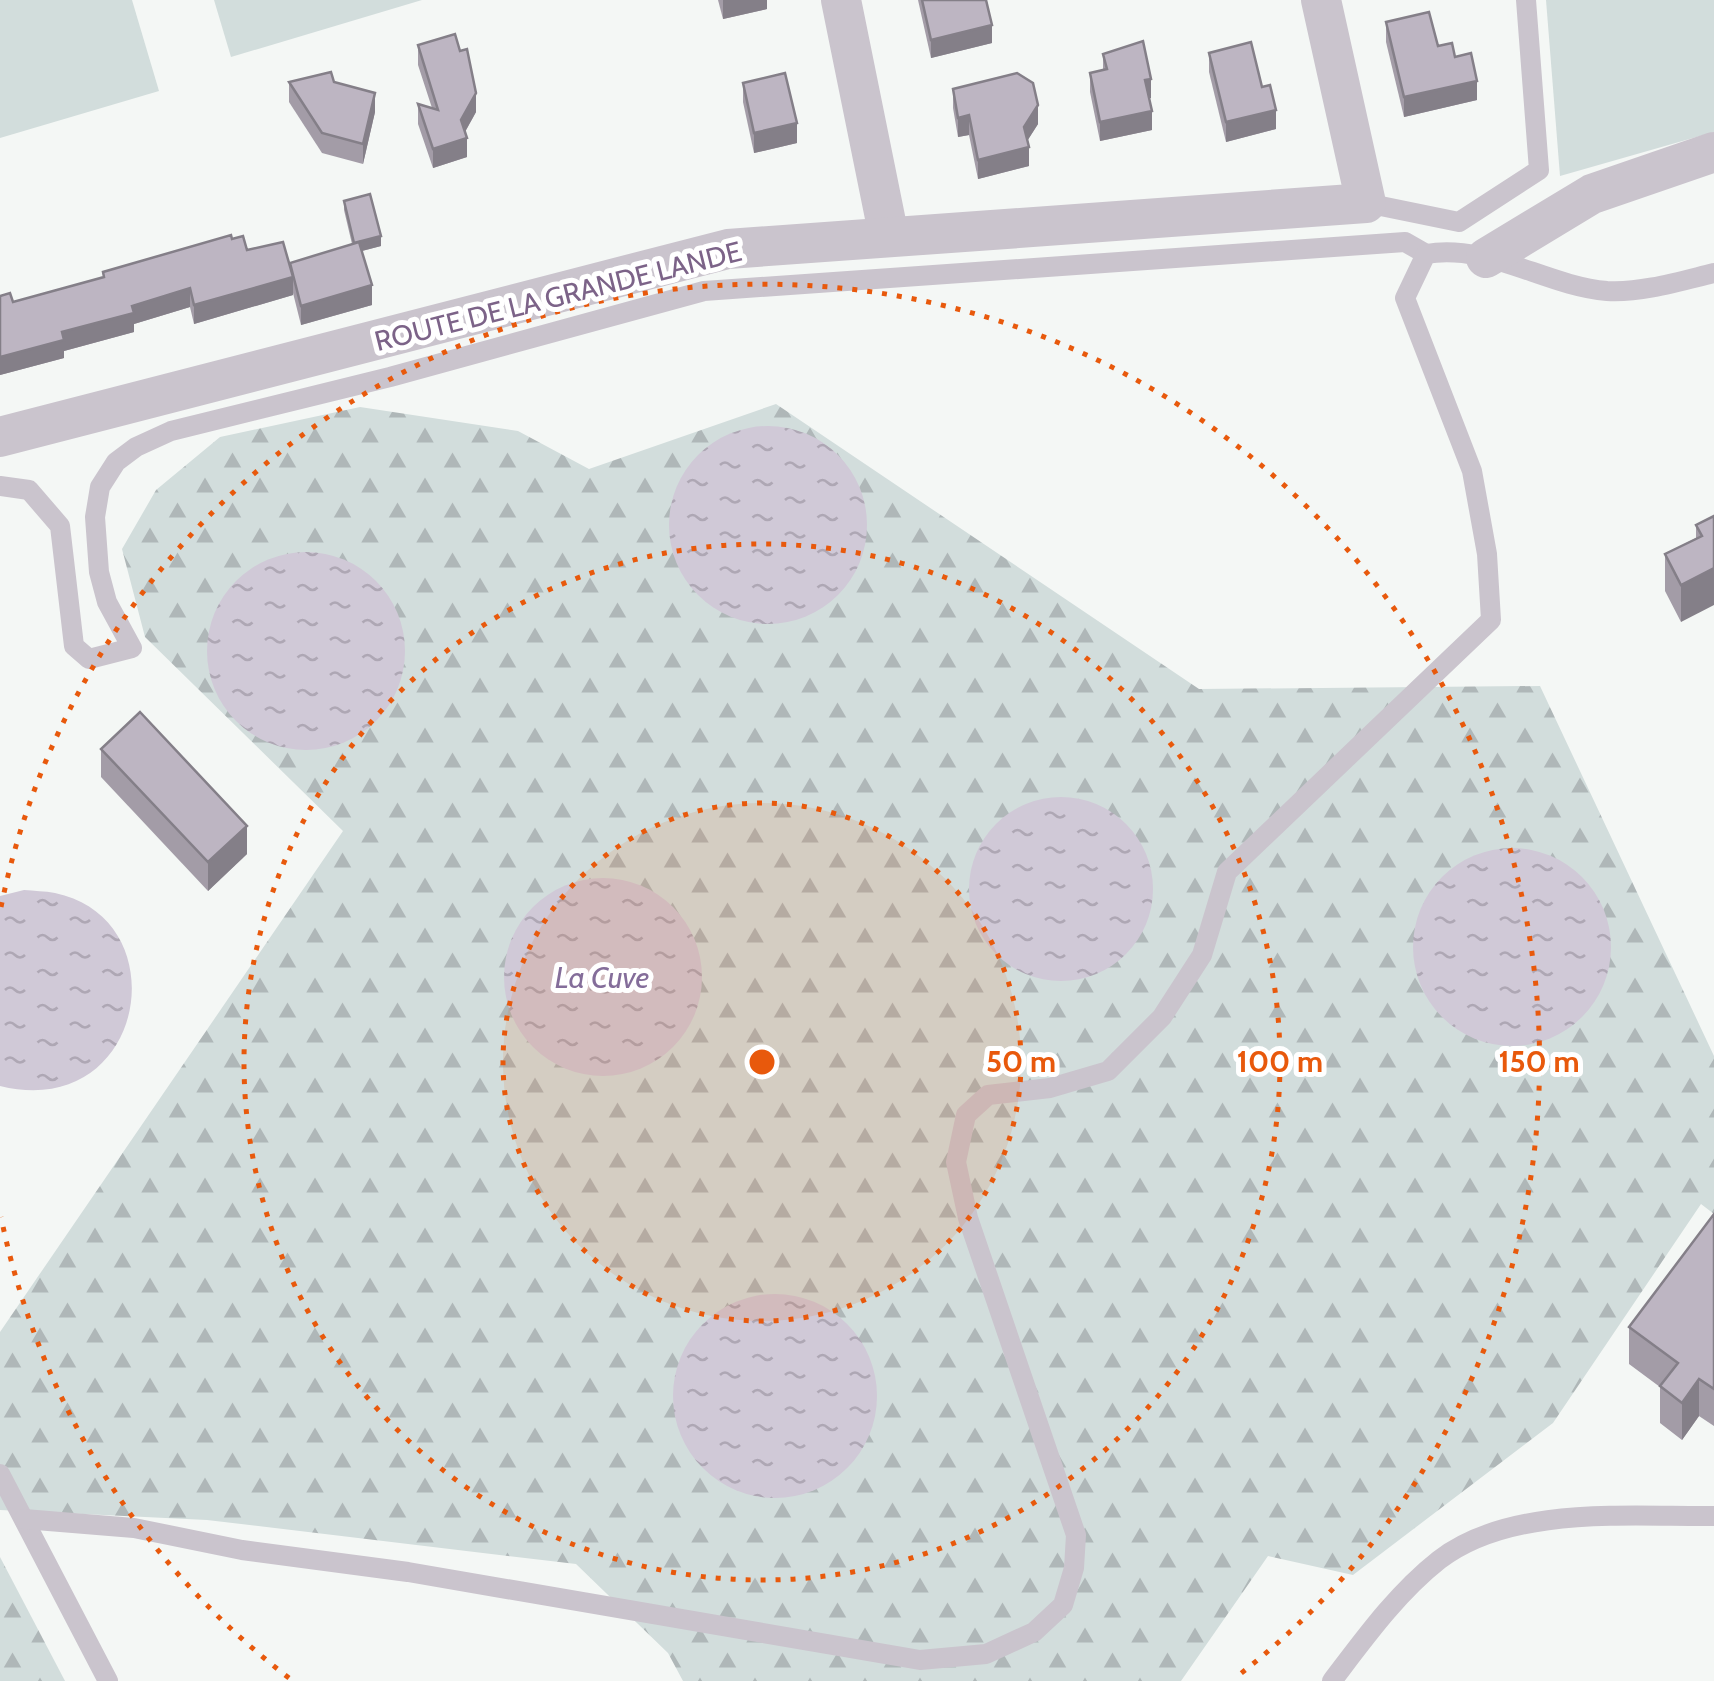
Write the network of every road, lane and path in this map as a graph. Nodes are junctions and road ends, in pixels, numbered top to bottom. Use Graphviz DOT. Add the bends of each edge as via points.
graph roads {
  1 [pos="841,0"];
  2 [pos="1321,0"];
  3 [pos="1526,0"];
  4 [pos="1714,152"];
  5 [pos="1366,204"];
  6 [pos="889,237"];
  7 [pos="1426,254"];
  8 [pos="1486,258"];
  9 [pos="1714,273"];
  10 [pos="0,437"];
  11 [pos="0,486"];
  12 [pos="0,1474"];
  13 [pos="1714,1516"];
  14 [pos="24,1519"];
  15 [pos="108,1681"];
  16 [pos="1332,1681"];
  1 -- 6 [label="street"];
  2 -- 5 [label="street"];
  3 -- 5 [label="lane" via="1540,170 1459,222"];
  4 -- 8 [label="street" via="1592,194"];
  5 -- 6 [label="street, ROUTE DE LA GRANDE LANDE"];
  6 -- 10 [label="street, ROUTE DE LA GRANDE LANDE" via="728,250"];
  7 -- 8 [label="lane"];
  7 -- 11 [label="lane" via="1406,242 704,291 171,431 116,462 100,487 99,572 132,648 89,659 74,646 60,526 29,490"];
  7 -- 14 [label="lane" via="1404,298 1472,470 1491,620 1226,872 1202,956 1162,1017 1108,1071 1050,1088 988,1095 966,1116 956,1162 968,1218 1076,1536 1063,1605 1034,1632 986,1654 920,1660 134,1528"];
  8 -- 9 [label="lane" via="1608,291"];
  12 -- 14 [label="lane"];
  13 -- 16 [label="lane" via="1576,1518 1481,1536 1440,1559 1403,1594"];
  14 -- 15 [label="lane"];
}
